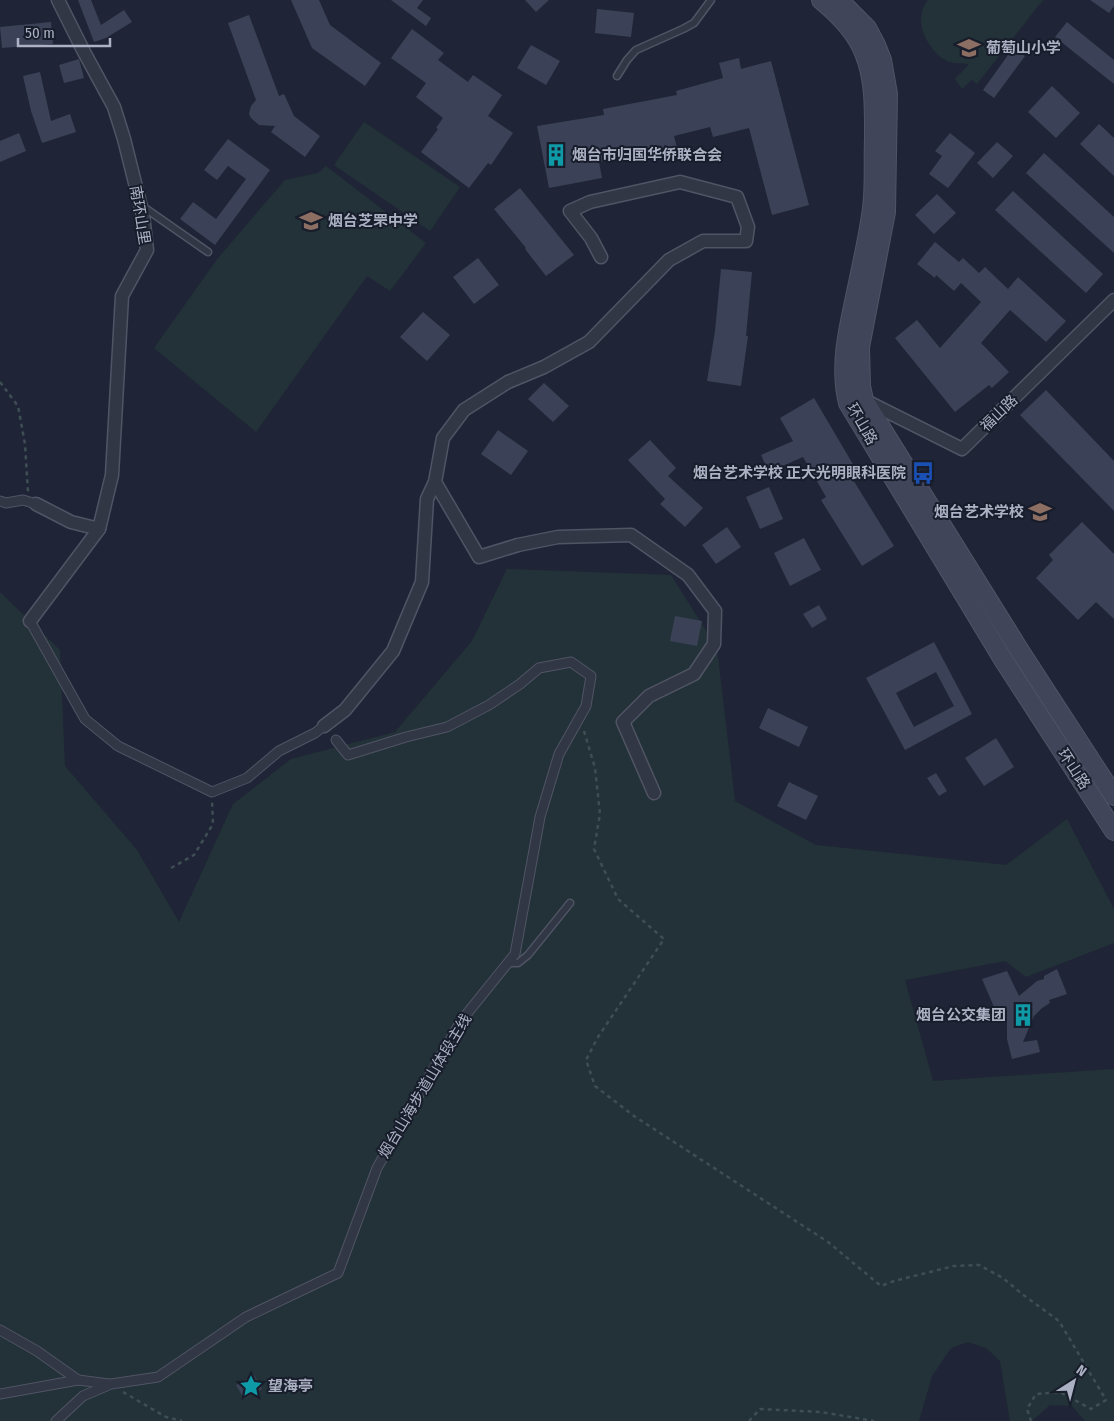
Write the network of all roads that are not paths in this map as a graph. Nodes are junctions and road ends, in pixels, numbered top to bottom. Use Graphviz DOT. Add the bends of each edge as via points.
graph roads {
  1 [pos="58,0"];
  2 [pos="711,0"];
  3 [pos="829,1"];
  4 [pos="618,76"];
  5 [pos="141,206"];
  6 [pos="208,252"];
  7 [pos="601,257"];
  8 [pos="1114,300"];
  9 [pos="864,400"];
  10 [pos="435,482"];
  11 [pos="0,501"];
  12 [pos="36,504"];
  13 [pos="99,529"];
  14 [pos="30,621"];
  15 [pos="324,726"];
  16 [pos="336,740"];
  17 [pos="654,793"];
  18 [pos="1114,796"];
  19 [pos="1114,831"];
  20 [pos="570,903"];
  21 [pos="508,963"];
  22 [pos="0,1330"];
  23 [pos="78,1380"];
  24 [pos="111,1384"];
  25 [pos="0,1394"];
  26 [pos="56,1421"];
  1 -- 5 [label="street, 南环山里" via="114,107"];
  2 -- 4 [label="lane" via="694,23 636,50"];
  3 -- 9 [label="main road, 环山路" via="866,28 882,60 888,94 886,212 860,347"];
  3 -- 19 [label="main road, 环山路" via="864,52 874,114 872,207 844,362 848,403 999,652"];
  5 -- 6 [label="lane"];
  5 -- 13 [label="street, 南环山里" via="147,250 122,296 112,475"];
  7 -- 10 [label="street" via="570,211 590,202 680,182 737,197 748,227 746,241 702,241 669,260 590,342 508,382 464,410 444,438"];
  8 -- 9 [label="street, 福山路" via="962,449"];
  9 -- 18 [label="main road, 环山路"];
  10 -- 15 [label="street" via="427,499 422,582 393,651 345,710"];
  10 -- 17 [label="street" via="479,557 558,537 631,535 688,575 715,612 714,644 694,674 650,696 623,722"];
  11 -- 12 [label="street" via="23,500"];
  12 -- 13 [label="street" via="71,522"];
  13 -- 14 [label="street"];
  14 -- 15 [label="street" via="85,719 118,746 212,792 247,778 279,752"];
  16 -- 21 [label="street, 烟台山海步道山体段主线" via="348,755 447,727 489,705 539,668 571,662 591,676 586,706 559,754 540,817 515,954"];
  20 -- 21 [label="lane" via="528,954 518,963"];
  21 -- 24 [label="street, 烟台山海步道山体段主线" via="461,1021 377,1168 338,1273 246,1317 158,1377"];
  22 -- 23 [label="street"];
  23 -- 24 [label="street"];
  23 -- 25 [label="street"];
  24 -- 26 [label="street, 烟台山海步道山体段主线" via="83,1396"];
}
